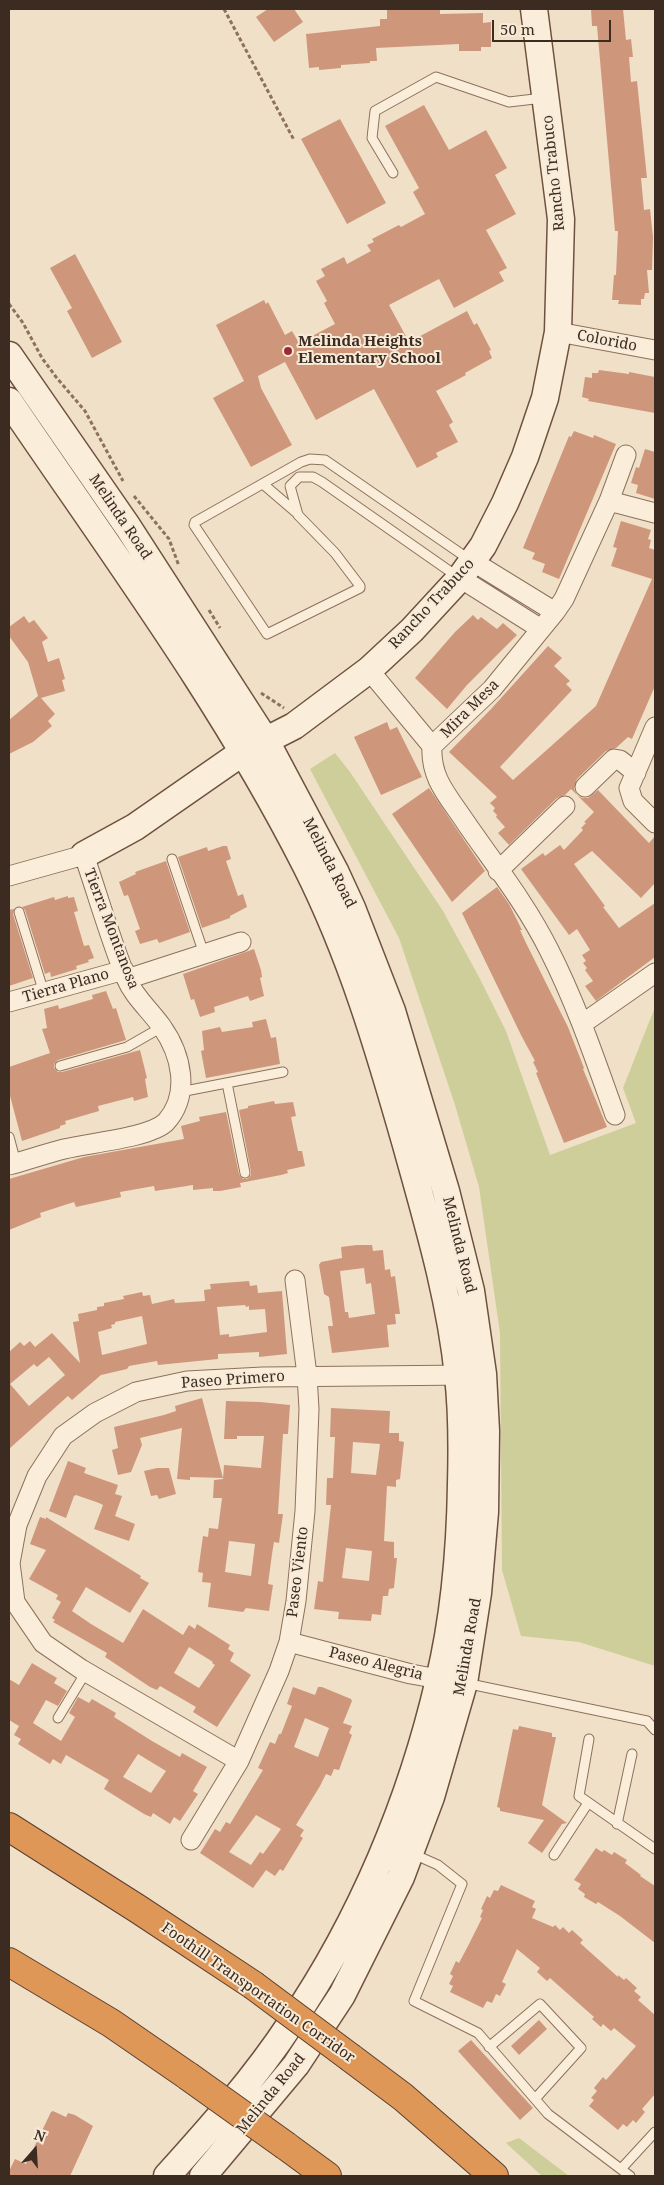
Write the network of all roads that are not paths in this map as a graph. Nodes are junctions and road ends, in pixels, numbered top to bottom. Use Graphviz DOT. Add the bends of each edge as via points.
graph roads {
  1 [pos="534,9"];
  2 [pos="545,98"];
  3 [pos="393,173"];
  4 [pos="558,332"];
  5 [pos="655,350"];
  6 [pos="9,356"];
  7 [pos="9,401"];
  8 [pos="626,455"];
  9 [pos="263,484"];
  10 [pos="609,501"];
  11 [pos="655,513"];
  12 [pos="298,515"];
  13 [pos="466,570"];
  14 [pos="555,612"];
  15 [pos="541,629"];
  16 [pos="369,670"];
  17 [pos="655,727"];
  18 [pos="266,741"];
  19 [pos="432,746"];
  20 [pos="243,752"];
  21 [pos="636,773"];
  22 [pos="585,787"];
  23 [pos="565,806"];
  24 [pos="655,823"];
  25 [pos="84,855"];
  26 [pos="172,859"];
  27 [pos="498,871"];
  28 [pos="9,876"];
  29 [pos="19,912"];
  30 [pos="241,942"];
  31 [pos="204,954"];
  32 [pos="655,973"];
  33 [pos="125,975"];
  34 [pos="44,993"];
  35 [pos="9,1002"];
  36 [pos="582,1024"];
  37 [pos="162,1027"];
  38 [pos="60,1066"];
  39 [pos="283,1072"];
  40 [pos="227,1083"];
  41 [pos="180,1092"];
  42 [pos="615,1115"];
  43 [pos="9,1138"];
  44 [pos="12,1164"];
  45 [pos="245,1173"];
  46 [pos="295,1280"];
  47 [pos="471,1374"];
  48 [pos="307,1376"];
  49 [pos="289,1642"];
  50 [pos="86,1672"];
  51 [pos="452,1681"];
  52 [pos="58,1718"];
  53 [pos="655,1730"];
  54 [pos="589,1739"];
  55 [pos="632,1754"];
  56 [pos="239,1761"];
  57 [pos="588,1803"];
  58 [pos="617,1824"];
  59 [pos="9,1827"];
  60 [pos="191,1840"];
  61 [pos="655,1849"];
  62 [pos="411,1852"];
  63 [pos="554,1855"];
  64 [pos="9,1962"];
  65 [pos="489,2046"];
  66 [pos="535,2099"];
  67 [pos="655,2132"];
  68 [pos="621,2169"];
  69 [pos="167,2176"];
  70 [pos="203,2176"];
  71 [pos="327,2176"];
  72 [pos="494,2176"];
  73 [pos="630,2176"];
  1 -- 2 [label="main road, Rancho Trabuco"];
  2 -- 3 [label="lane" via="509,102 436,77 375,111 372,138"];
  2 -- 4 [label="main road, Rancho Trabuco" via="561,219"];
  4 -- 5 [label="street, Colorido"];
  4 -- 13 [label="main road, Rancho Trabuco" via="545,398 525,457 501,512"];
  6 -- 18 [label="main road, Melinda Road" via="128,527"];
  7 -- 20 [label="main road, Melinda Road"];
  8 -- 10 [label="street, Mira Mesa"];
  9 -- 12 [label="lane"];
  9 -- 12 [label="lane" via="194,525 267,634 360,588 335,554"];
  9 -- 13 [label="lane" via="310,458 325,460"];
  10 -- 11 [label="street"];
  10 -- 14 [label="street, Mira Mesa"];
  12 -- 13 [label="lane" via="290,486 299,477 313,477"];
  13 -- 14 [label="street"];
  13 -- 15 [label="street"];
  13 -- 16 [label="main road, Rancho Trabuco" via="412,630"];
  14 -- 15 [label="street, Mira Mesa"];
  15 -- 19 [label="street, Mira Mesa" via="492,689"];
  16 -- 18 [label="main road, Rancho Trabuco" via="294,726"];
  16 -- 19 [label="street"];
  17 -- 21 [label="street"];
  18 -- 20 [label="main road, Rancho Trabuco"];
  18 -- 47 [label="main road, Melinda Road" via="335,871 392,1011 460,1240 471,1291"];
  19 -- 27 [label="street, Mira Mesa" via="431,762 438,782"];
  20 -- 25 [label="main road, Rancho Trabuco" via="135,827"];
  20 -- 47 [label="main road, Melinda Road" via="312,878 354,975 377,1043 434,1247 446,1302"];
  21 -- 22 [label="street" via="614,759"];
  21 -- 24 [label="street" via="629,788 633,801"];
  23 -- 27 [label="street"];
  25 -- 28 [label="street, Rancho Trabuco"];
  25 -- 33 [label="street, Tierra Montanosa"];
  26 -- 31 [label="lane"];
  27 -- 36 [label="street, Mira Mesa" via="514,890 549,950"];
  29 -- 34 [label="lane"];
  30 -- 31 [label="street, Tierra Plano"];
  31 -- 33 [label="street, Tierra Plano"];
  32 -- 36 [label="street"];
  33 -- 34 [label="street, Tierra Plano"];
  33 -- 37 [label="street, Tierra Montanosa" via="138,1000"];
  34 -- 35 [label="street, Tierra Plano"];
  36 -- 42 [label="street, Mira Mesa"];
  37 -- 38 [label="lane" via="127,1047"];
  37 -- 41 [label="street, Tierra Montanosa" via="176,1054 182,1083"];
  39 -- 40 [label="lane"];
  40 -- 41 [label="lane"];
  40 -- 45 [label="lane"];
  41 -- 44 [label="street, Tierra Montanosa" via="165,1122 145,1133 65,1149"];
  43 -- 44 [label="lane"];
  46 -- 48 [label="street, Paseo Viento"];
  47 -- 48 [label="street, Paseo Primero"];
  47 -- 51 [label="main road, Melinda Road" via="486,1431 483,1542 478,1593"];
  48 -- 49 [label="street, Paseo Viento" via="309,1410 305,1511"];
  48 -- 50 [label="street, Paseo Primero" via="187,1381 136,1392 95,1413 63,1436 36,1476 17,1525 10,1563 15,1602 44,1643"];
  49 -- 51 [label="street, Paseo Alegria" via="411,1674"];
  49 -- 56 [label="street, Paseo Viento"];
  50 -- 52 [label="lane"];
  50 -- 56 [label="street, Paseo Primero"];
  51 -- 53 [label="lane" via="647,1721"];
  51 -- 62 [label="main road, Melinda Road" via="431,1797"];
  51 -- 69 [label="main road, Melinda Road" via="393,1829 348,1927 310,1994 226,2110"];
  54 -- 57 [label="lane" via="578,1796"];
  55 -- 58 [label="lane"];
  56 -- 60 [label="street, Paseo Viento"];
  57 -- 58 [label="lane"];
  57 -- 63 [label="lane"];
  58 -- 61 [label="lane"];
  59 -- 72 [label="highway, Foothill Transportation Corridor, bridge" via="253,1985 403,2097"];
  62 -- 65 [label="lane" via="438,1865 462,1884 414,2001 478,2033"];
  62 -- 70 [label="main road, Melinda Road" via="386,1910 332,2010 290,2072"];
  64 -- 71 [label="highway, bridge" via="111,2023"];
  65 -- 66 [label="lane"];
  65 -- 66 [label="lane" via="540,2004 581,2048"];
  66 -- 68 [label="lane" via="548,2114"];
  67 -- 68 [label="lane"];
  68 -- 73 [label="lane"];
}
